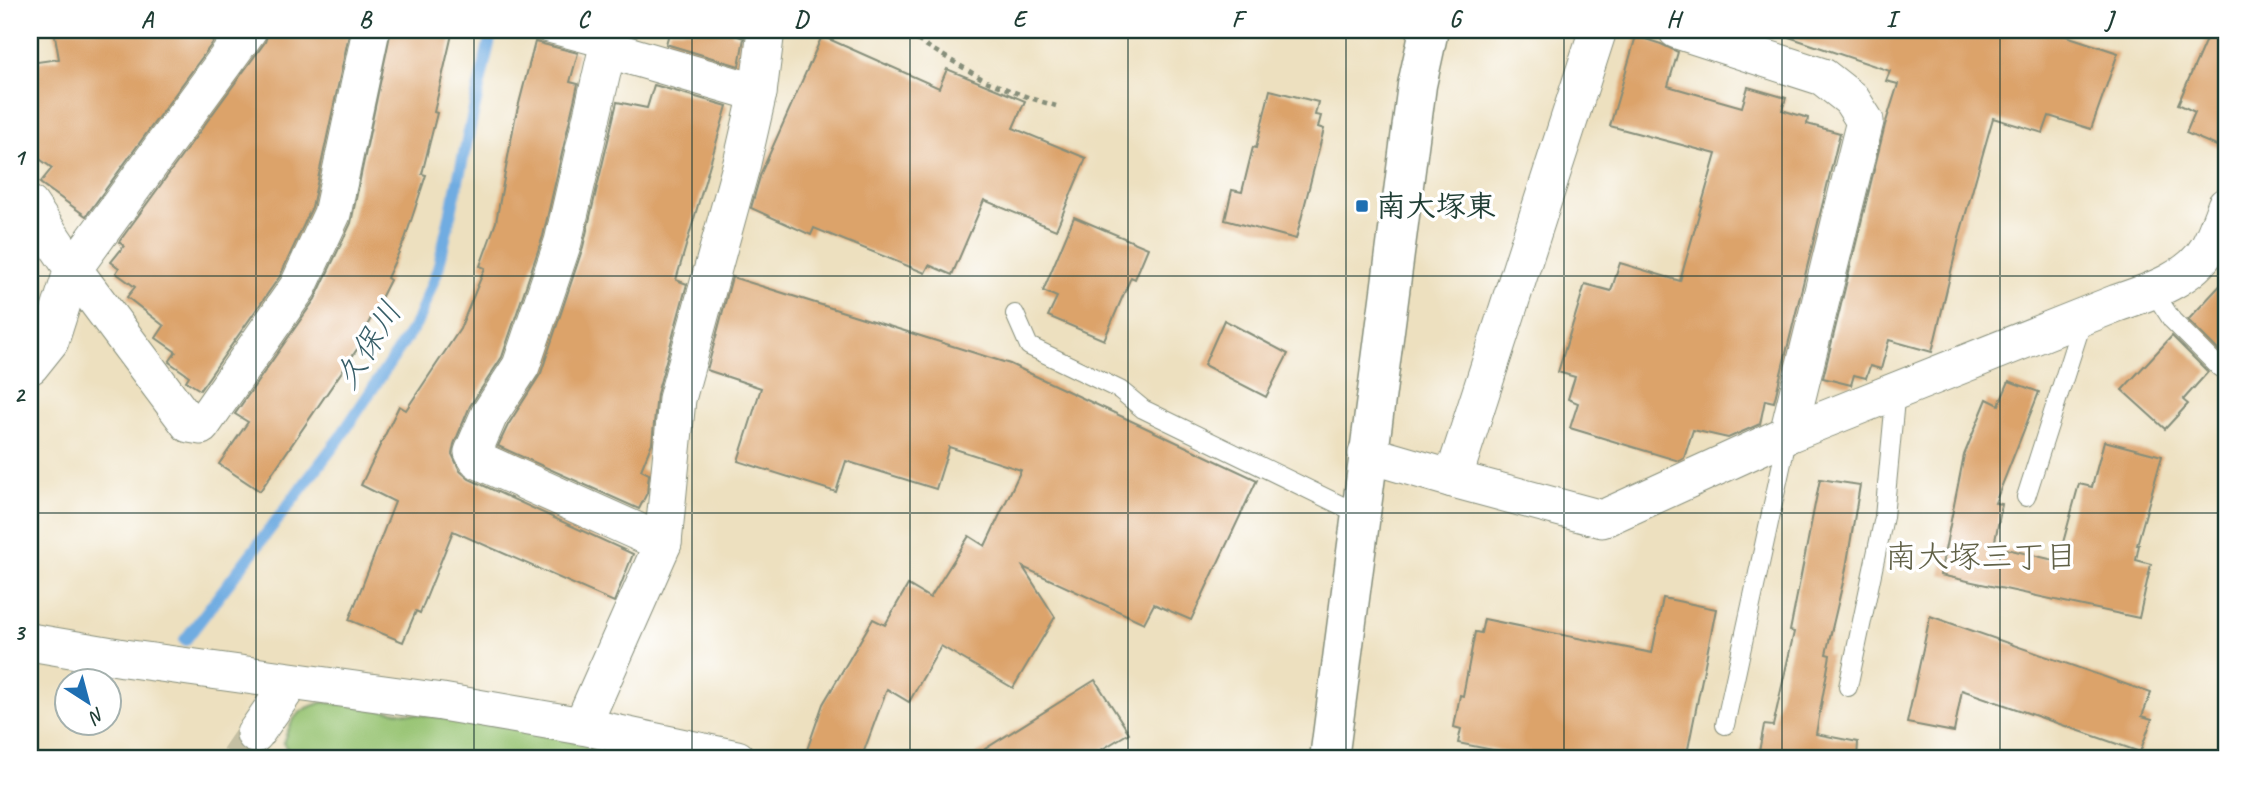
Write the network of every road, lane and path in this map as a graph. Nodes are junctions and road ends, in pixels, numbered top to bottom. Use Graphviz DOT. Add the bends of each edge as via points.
graph roads {
  1 [pos="248,30"];
  2 [pos="371,30"];
  3 [pos="766,30"];
  4 [pos="900,30"];
  5 [pos="1428,30"];
  6 [pos="1598,30"];
  7 [pos="1677,30"];
  8 [pos="539,31"];
  9 [pos="610,50"];
  10 [pos="758,93"];
  11 [pos="1056,106"];
  12 [pos="30,205"];
  13 [pos="2226,206"];
  14 [pos="73,269"];
  15 [pos="2153,291"];
  16 [pos="1015,314"];
  17 [pos="2084,316"];
  18 [pos="30,366"];
  19 [pos="2220,368"];
  20 [pos="1896,389"];
  21 [pos="1788,434"];
  22 [pos="1367,454"];
  23 [pos="1453,479"];
  24 [pos="2026,497"];
  25 [pos="1360,515"];
  26 [pos="663,543"];
  27 [pos="30,642"];
  28 [pos="291,682"];
  29 [pos="1848,687"];
  30 [pos="1725,725"];
  31 [pos="582,726"];
  32 [pos="255,734"];
  33 [pos="737,759"];
  34 [pos="1329,759"];
  1 -- 14 [label="street"];
  2 -- 14 [label="street" via="332,214 298,287 201,426 189,424"];
  3 -- 10 [label="street"];
  4 -- 11 [label="path" via="986,81"];
  5 -- 22 [label="street"];
  6 -- 23 [label="street"];
  7 -- 21 [label="street" via="1823,78 1851,99 1865,121"];
  8 -- 9 [label="lane"];
  9 -- 10 [label="street"];
  9 -- 26 [label="street" via="563,242 521,366 489,415 473,452 478,460"];
  10 -- 26 [label="street" via="677,399"];
  12 -- 14 [label="street"];
  13 -- 15 [label="street" via="2208,248 2191,267"];
  14 -- 18 [label="street" via="50,341"];
  15 -- 17 [label="street"];
  15 -- 19 [label="lane" via="2172,320"];
  16 -- 25 [label="lane" via="1029,346 1120,390 1143,409"];
  17 -- 20 [label="street"];
  17 -- 24 [label="lane"];
  20 -- 21 [label="street"];
  20 -- 29 [label="lane" via="1884,517"];
  21 -- 23 [label="street" via="1602,519"];
  21 -- 30 [label="lane"];
  22 -- 23 [label="street"];
  22 -- 25 [label="street"];
  25 -- 34 [label="street"];
  26 -- 31 [label="street"];
  27 -- 28 [label="street"];
  28 -- 31 [label="street"];
  28 -- 32 [label="street"];
  31 -- 33 [label="street"];
}
